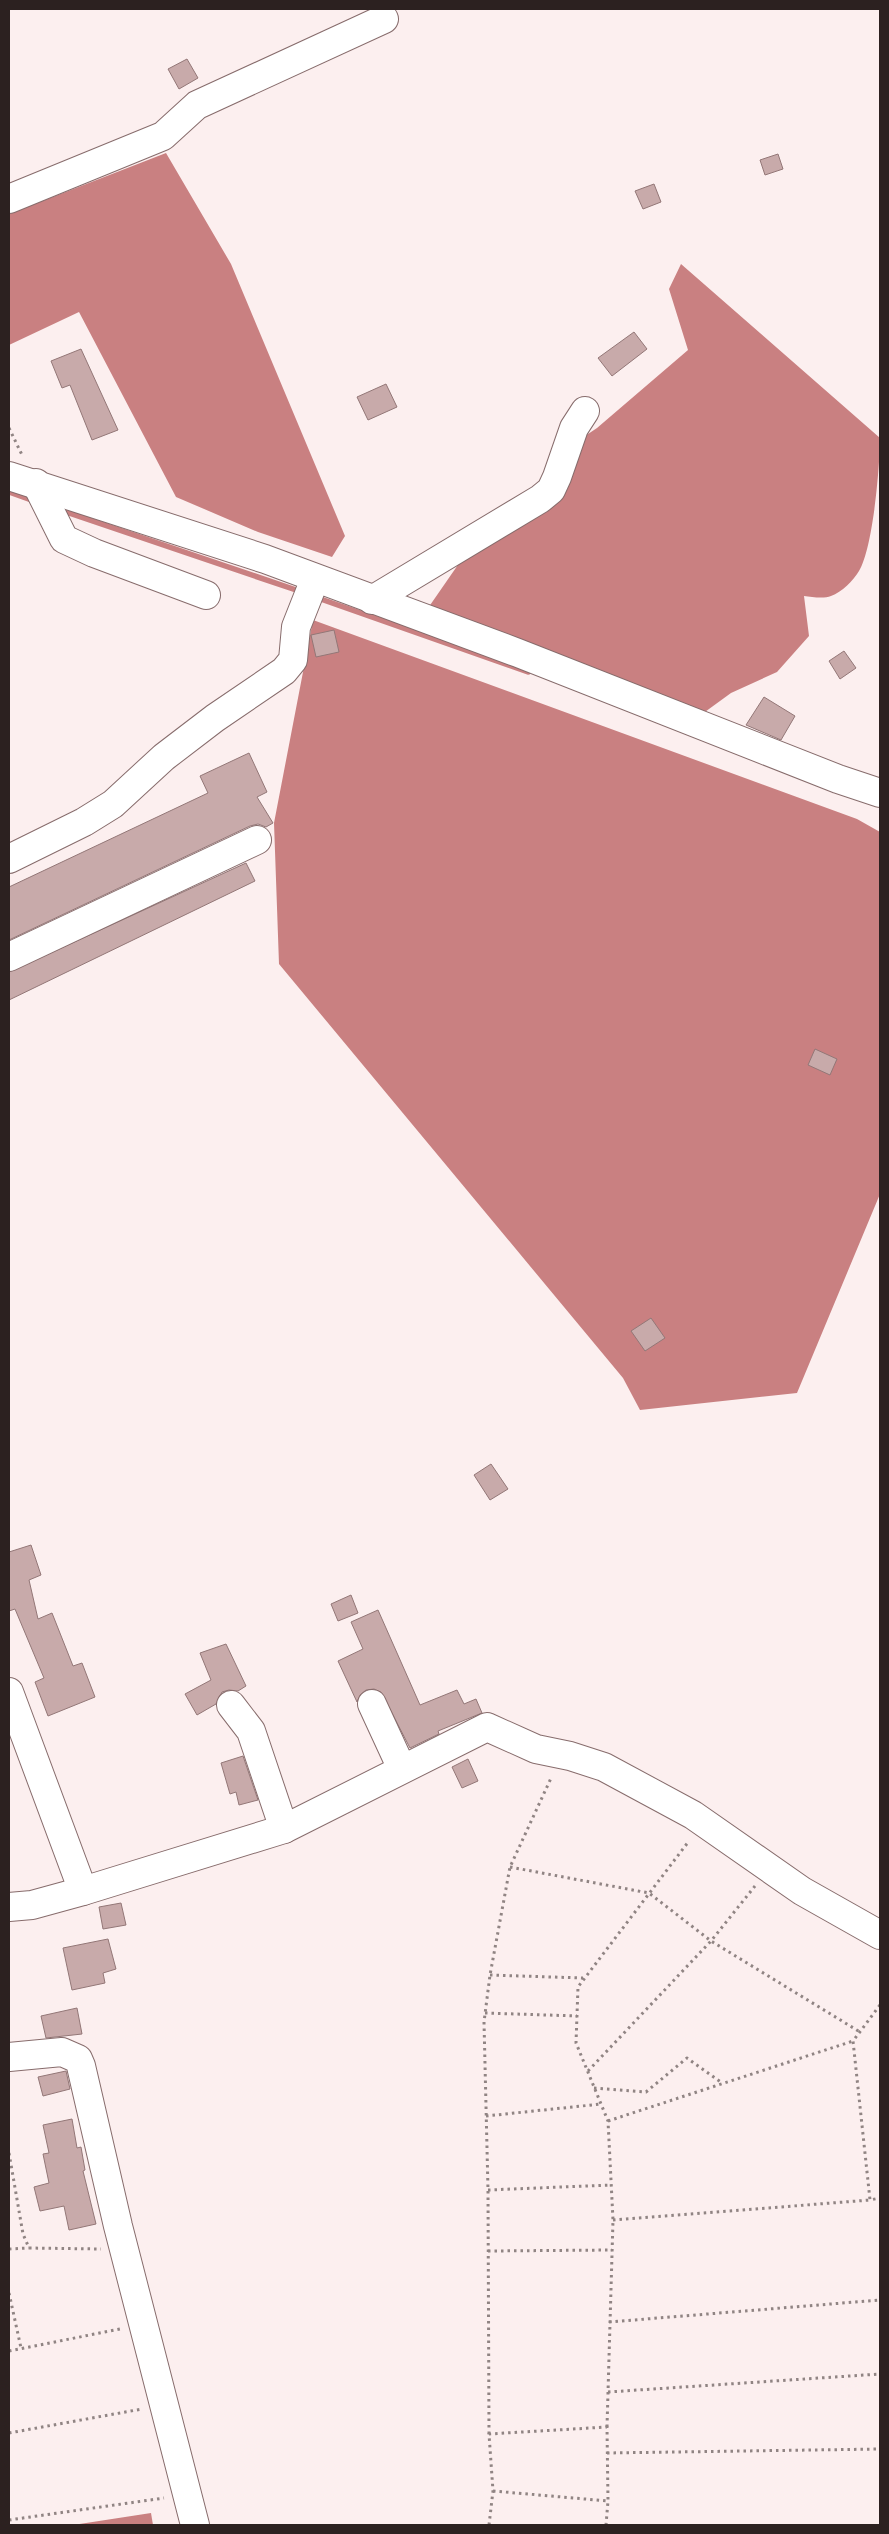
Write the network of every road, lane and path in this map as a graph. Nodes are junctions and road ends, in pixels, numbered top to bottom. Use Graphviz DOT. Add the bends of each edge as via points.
graph roads {
  1 [pos="384,19"];
  2 [pos="9,199"];
  3 [pos="585,411"];
  4 [pos="9,476"];
  5 [pos="40,491"];
  6 [pos="311,590"];
  7 [pos="206,595"];
  8 [pos="372,600"];
  9 [pos="880,793"];
  10 [pos="257,840"];
  11 [pos="9,859"];
  12 [pos="9,957"];
  13 [pos="9,1692"];
  14 [pos="372,1704"];
  15 [pos="232,1705"];
  16 [pos="555,1768"];
  17 [pos="402,1770"];
  18 [pos="284,1829"];
  19 [pos="696,1845"];
  20 [pos="510,1866"];
  21 [pos="758,1882"];
  22 [pos="83,1891"];
  23 [pos="649,1893"];
  24 [pos="9,1907"];
  25 [pos="880,1935"];
  26 [pos="711,1941"];
  27 [pos="490,1976"];
  28 [pos="584,1978"];
  29 [pos="880,2005"];
  30 [pos="485,2014"];
  31 [pos="577,2016"];
  32 [pos="860,2032"];
  33 [pos="853,2041"];
  34 [pos="9,2057"];
  35 [pos="588,2071"];
  36 [pos="722,2084"];
  37 [pos="594,2088"];
  38 [pos="601,2104"];
  39 [pos="486,2116"];
  40 [pos="608,2120"];
  41 [pos="9,2153"];
  42 [pos="10,2166"];
  43 [pos="611,2185"];
  44 [pos="488,2190"];
  45 [pos="880,2198"];
  46 [pos="870,2200"];
  47 [pos="613,2220"];
  48 [pos="29,2248"];
  49 [pos="9,2249"];
  50 [pos="110,2249"];
  51 [pos="612,2250"];
  52 [pos="488,2251"];
  53 [pos="9,2293"];
  54 [pos="880,2300"];
  55 [pos="609,2322"];
  56 [pos="122,2329"];
  57 [pos="21,2348"];
  58 [pos="9,2351"];
  59 [pos="880,2374"];
  60 [pos="608,2392"];
  61 [pos="148,2408"];
  62 [pos="607,2427"];
  63 [pos="9,2433"];
  64 [pos="489,2434"];
  65 [pos="880,2450"];
  66 [pos="607,2453"];
  67 [pos="493,2491"];
  68 [pos="170,2497"];
  69 [pos="608,2501"];
  70 [pos="9,2520"];
  71 [pos="195,2525"];
  72 [pos="489,2525"];
  73 [pos="606,2525"];
  1 -- 2 [label="street" via="197,105 163,136"];
  3 -- 8 [label="street" via="574,428 551,490"];
  4 -- 5 [label="street"];
  5 -- 6 [label="street" via="265,559"];
  5 -- 7 [label="street" via="64,539"];
  6 -- 8 [label="street"];
  6 -- 11 [label="street" via="294,638 293,660 284,671 164,757 113,804"];
  8 -- 9 [label="street"];
  10 -- 12 [label="street"];
  13 -- 22 [label="street"];
  14 -- 17 [label="street"];
  15 -- 18 [label="street" via="251,1731"];
  16 -- 20 [label="path"];
  17 -- 18 [label="street"];
  17 -- 25 [label="street" via="487,1727 536,1749 604,1767 693,1815 802,1891"];
  18 -- 22 [label="street"];
  19 -- 23 [label="path" via="688,1840"];
  20 -- 23 [label="path"];
  20 -- 27 [label="path"];
  21 -- 26 [label="path"];
  22 -- 24 [label="street" via="32,1905"];
  23 -- 26 [label="path"];
  23 -- 28 [label="path"];
  26 -- 32 [label="path"];
  26 -- 35 [label="path"];
  27 -- 28 [label="path"];
  27 -- 30 [label="path"];
  28 -- 31 [label="path" via="578,1987"];
  29 -- 32 [label="path"];
  30 -- 31 [label="path"];
  30 -- 39 [label="path"];
  31 -- 35 [label="path" via="576,2043"];
  32 -- 33 [label="path"];
  33 -- 36 [label="path"];
  33 -- 46 [label="path"];
  34 -- 71 [label="street" via="62,2052 78,2059 81,2066 118,2226"];
  35 -- 37 [label="path"];
  36 -- 37 [label="path" via="687,2058 646,2092"];
  36 -- 40 [label="path"];
  37 -- 38 [label="path"];
  38 -- 39 [label="path"];
  38 -- 40 [label="path"];
  39 -- 44 [label="path"];
  40 -- 43 [label="path"];
  41 -- 42 [label="path"];
  42 -- 48 [label="path"];
  43 -- 44 [label="path"];
  43 -- 47 [label="path"];
  44 -- 52 [label="path"];
  45 -- 46 [label="path"];
  46 -- 47 [label="path"];
  47 -- 51 [label="path"];
  48 -- 49 [label="path"];
  48 -- 50 [label="path"];
  51 -- 52 [label="path"];
  51 -- 55 [label="path"];
  52 -- 64 [label="path"];
  53 -- 57 [label="path"];
  54 -- 55 [label="path"];
  55 -- 60 [label="path"];
  56 -- 57 [label="path"];
  57 -- 58 [label="path"];
  59 -- 60 [label="path"];
  60 -- 62 [label="path"];
  61 -- 63 [label="path"];
  62 -- 64 [label="path"];
  62 -- 66 [label="path"];
  64 -- 67 [label="path"];
  65 -- 66 [label="path"];
  66 -- 69 [label="path"];
  67 -- 69 [label="path"];
  67 -- 72 [label="path"];
  68 -- 70 [label="path"];
  69 -- 73 [label="path"];
}
